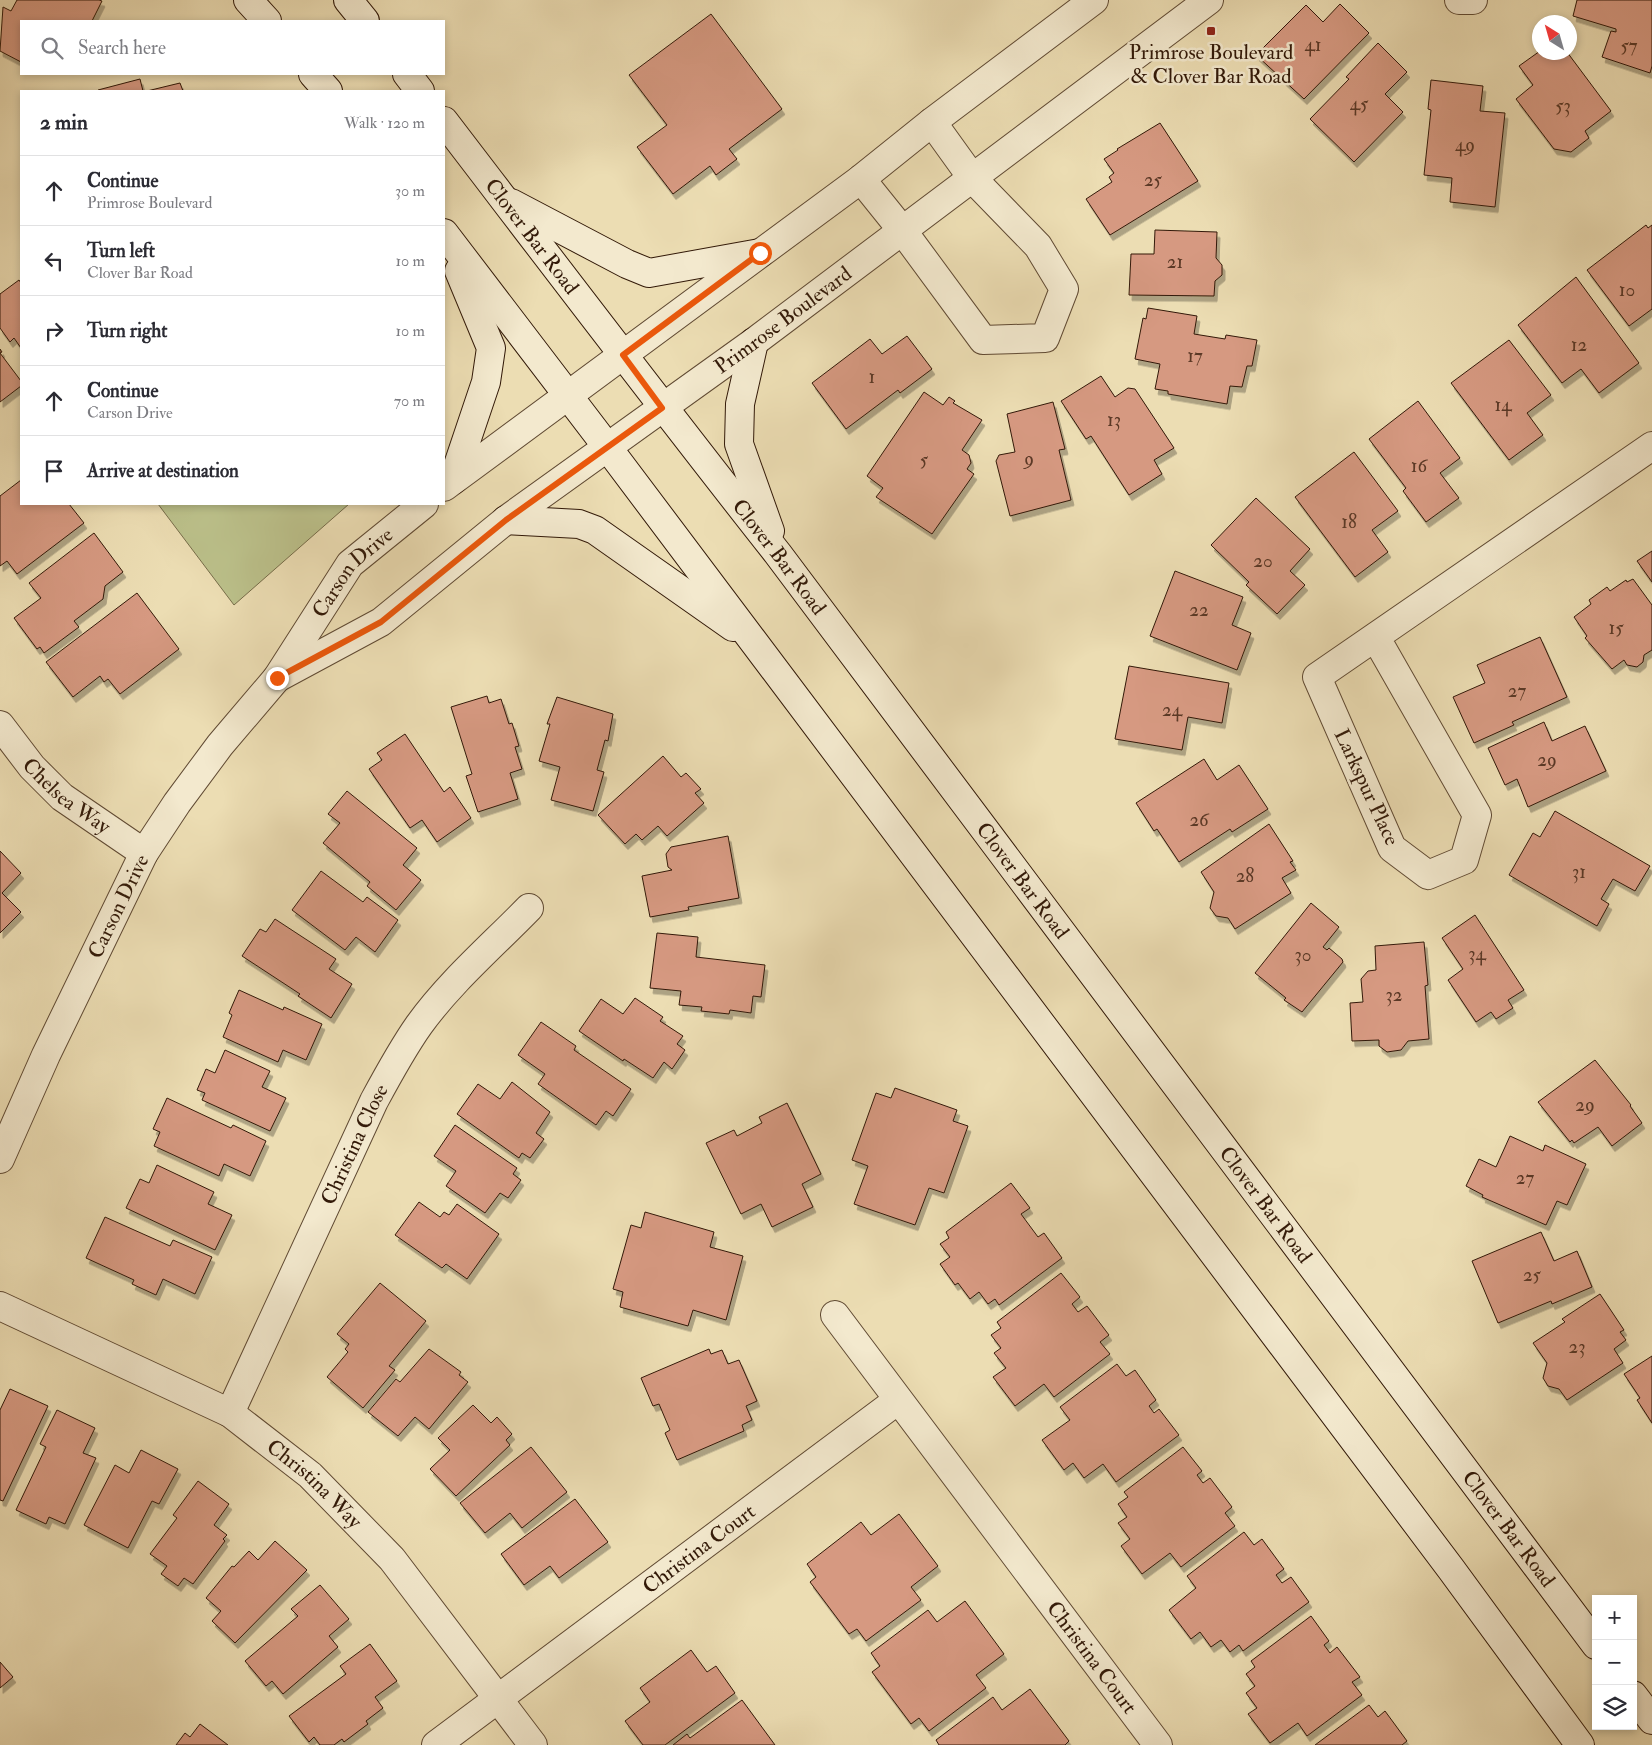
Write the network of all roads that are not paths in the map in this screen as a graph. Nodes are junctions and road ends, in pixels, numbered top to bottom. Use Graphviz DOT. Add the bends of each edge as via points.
graph roads {
  1 [pos="248,0"];
  2 [pos="348,0"];
  3 [pos="1094,0"];
  4 [pos="1209,0"];
  5 [pos="1459,0"];
  6 [pos="1473,0"];
  7 [pos="266,20"];
  8 [pos="364,20"];
  9 [pos="314,75"];
  10 [pos="408,75"];
  11 [pos="327,90"];
  12 [pos="419,90"];
  13 [pos="445,122"];
  14 [pos="932,122"];
  15 [pos="861,179"];
  16 [pos="973,180"];
  17 [pos="504,199"];
  18 [pos="902,230"];
  19 [pos="445,235"];
  20 [pos="445,236"];
  21 [pos="760,253"];
  22 [pos="754,342"];
  23 [pos="623,355"];
  24 [pos="566,396"];
  25 [pos="662,408"];
  26 [pos="1652,446"];
  27 [pos="608,448"];
  28 [pos="448,483"];
  29 [pos="423,505"];
  30 [pos="506,520"];
  31 [pos="778,554"];
  32 [pos="1376,638"];
  33 [pos="754,642"];
  34 [pos="277,678"];
  35 [pos="0,726"];
  36 [pos="144,853"];
  37 [pos="529,908"];
  38 [pos="0,1159"];
  39 [pos="0,1306"];
  40 [pos="835,1315"];
  41 [pos="898,1400"];
  42 [pos="230,1413"];
  43 [pos="1592,1640"];
  44 [pos="499,1698"];
  45 [pos="1637,1700"];
  46 [pos="1652,1720"];
  47 [pos="436,1745"];
  48 [pos="533,1745"];
  49 [pos="1158,1745"];
  50 [pos="1580,1745"];
  1 -- 7 [label="street"];
  2 -- 8 [label="street"];
  3 -- 14 [label="street"];
  4 -- 16 [label="street, Primrose Boulevard"];
  5 -- 6 [label="street"];
  9 -- 11 [label="street"];
  10 -- 12 [label="street"];
  13 -- 17 [label="street, Clover Bar Road"];
  14 -- 15 [label="street"];
  14 -- 16 [label="street"];
  15 -- 18 [label="street"];
  15 -- 21 [label="street"];
  16 -- 18 [label="street, Primrose Boulevard"];
  16 -- 18 [label="street" via="1038,246 1064,289 1045,338 983,340"];
  17 -- 21 [label="street" via="649,272"];
  17 -- 23 [label="street, Clover Bar Road"];
  18 -- 22 [label="street, Primrose Boulevard"];
  19 -- 24 [label="street"];
  20 -- 28 [label="street" via="491,348 486,382"];
  21 -- 23 [label="street"];
  22 -- 25 [label="street, Primrose Boulevard"];
  22 -- 31 [label="street" via="740,404 739,444"];
  23 -- 24 [label="street"];
  23 -- 25 [label="street, Clover Bar Road"];
  24 -- 27 [label="street"];
  24 -- 28 [label="street"];
  25 -- 27 [label="street, Primrose Boulevard"];
  25 -- 31 [label="street, Clover Bar Road"];
  26 -- 32 [label="street, Larkspur Place"];
  27 -- 30 [label="street, Carson Drive"];
  27 -- 33 [label="street"];
  29 -- 34 [label="street, Carson Drive" via="350,564"];
  30 -- 33 [label="street" via="579,524 595,530"];
  30 -- 34 [label="street, Carson Drive" via="381,622"];
  31 -- 43 [label="street, Clover Bar Road"];
  32 -- 32 [label="street, Larkspur Place" via="1317,677 1392,848 1428,875 1464,860 1477,815"];
  33 -- 50 [label="street"];
  34 -- 36 [label="street, Carson Drive" via="220,745"];
  35 -- 36 [label="street, Chelsea Way" via="32,767 62,797"];
  36 -- 38 [label="street, Carson Drive" via="46,1055"];
  37 -- 42 [label="street, Christina Close" via="441,999 402,1051 374,1101"];
  39 -- 42 [label="street, Christina Way"];
  40 -- 41 [label="street, Christina Court"];
  41 -- 44 [label="street, Christina Court"];
  41 -- 49 [label="street, Christina Court"];
  42 -- 44 [label="street, Christina Way" via="310,1475 352,1516 392,1559"];
  44 -- 47 [label="street"];
  44 -- 48 [label="street, Christina Way"];
  45 -- 46 [label="street"];
}
